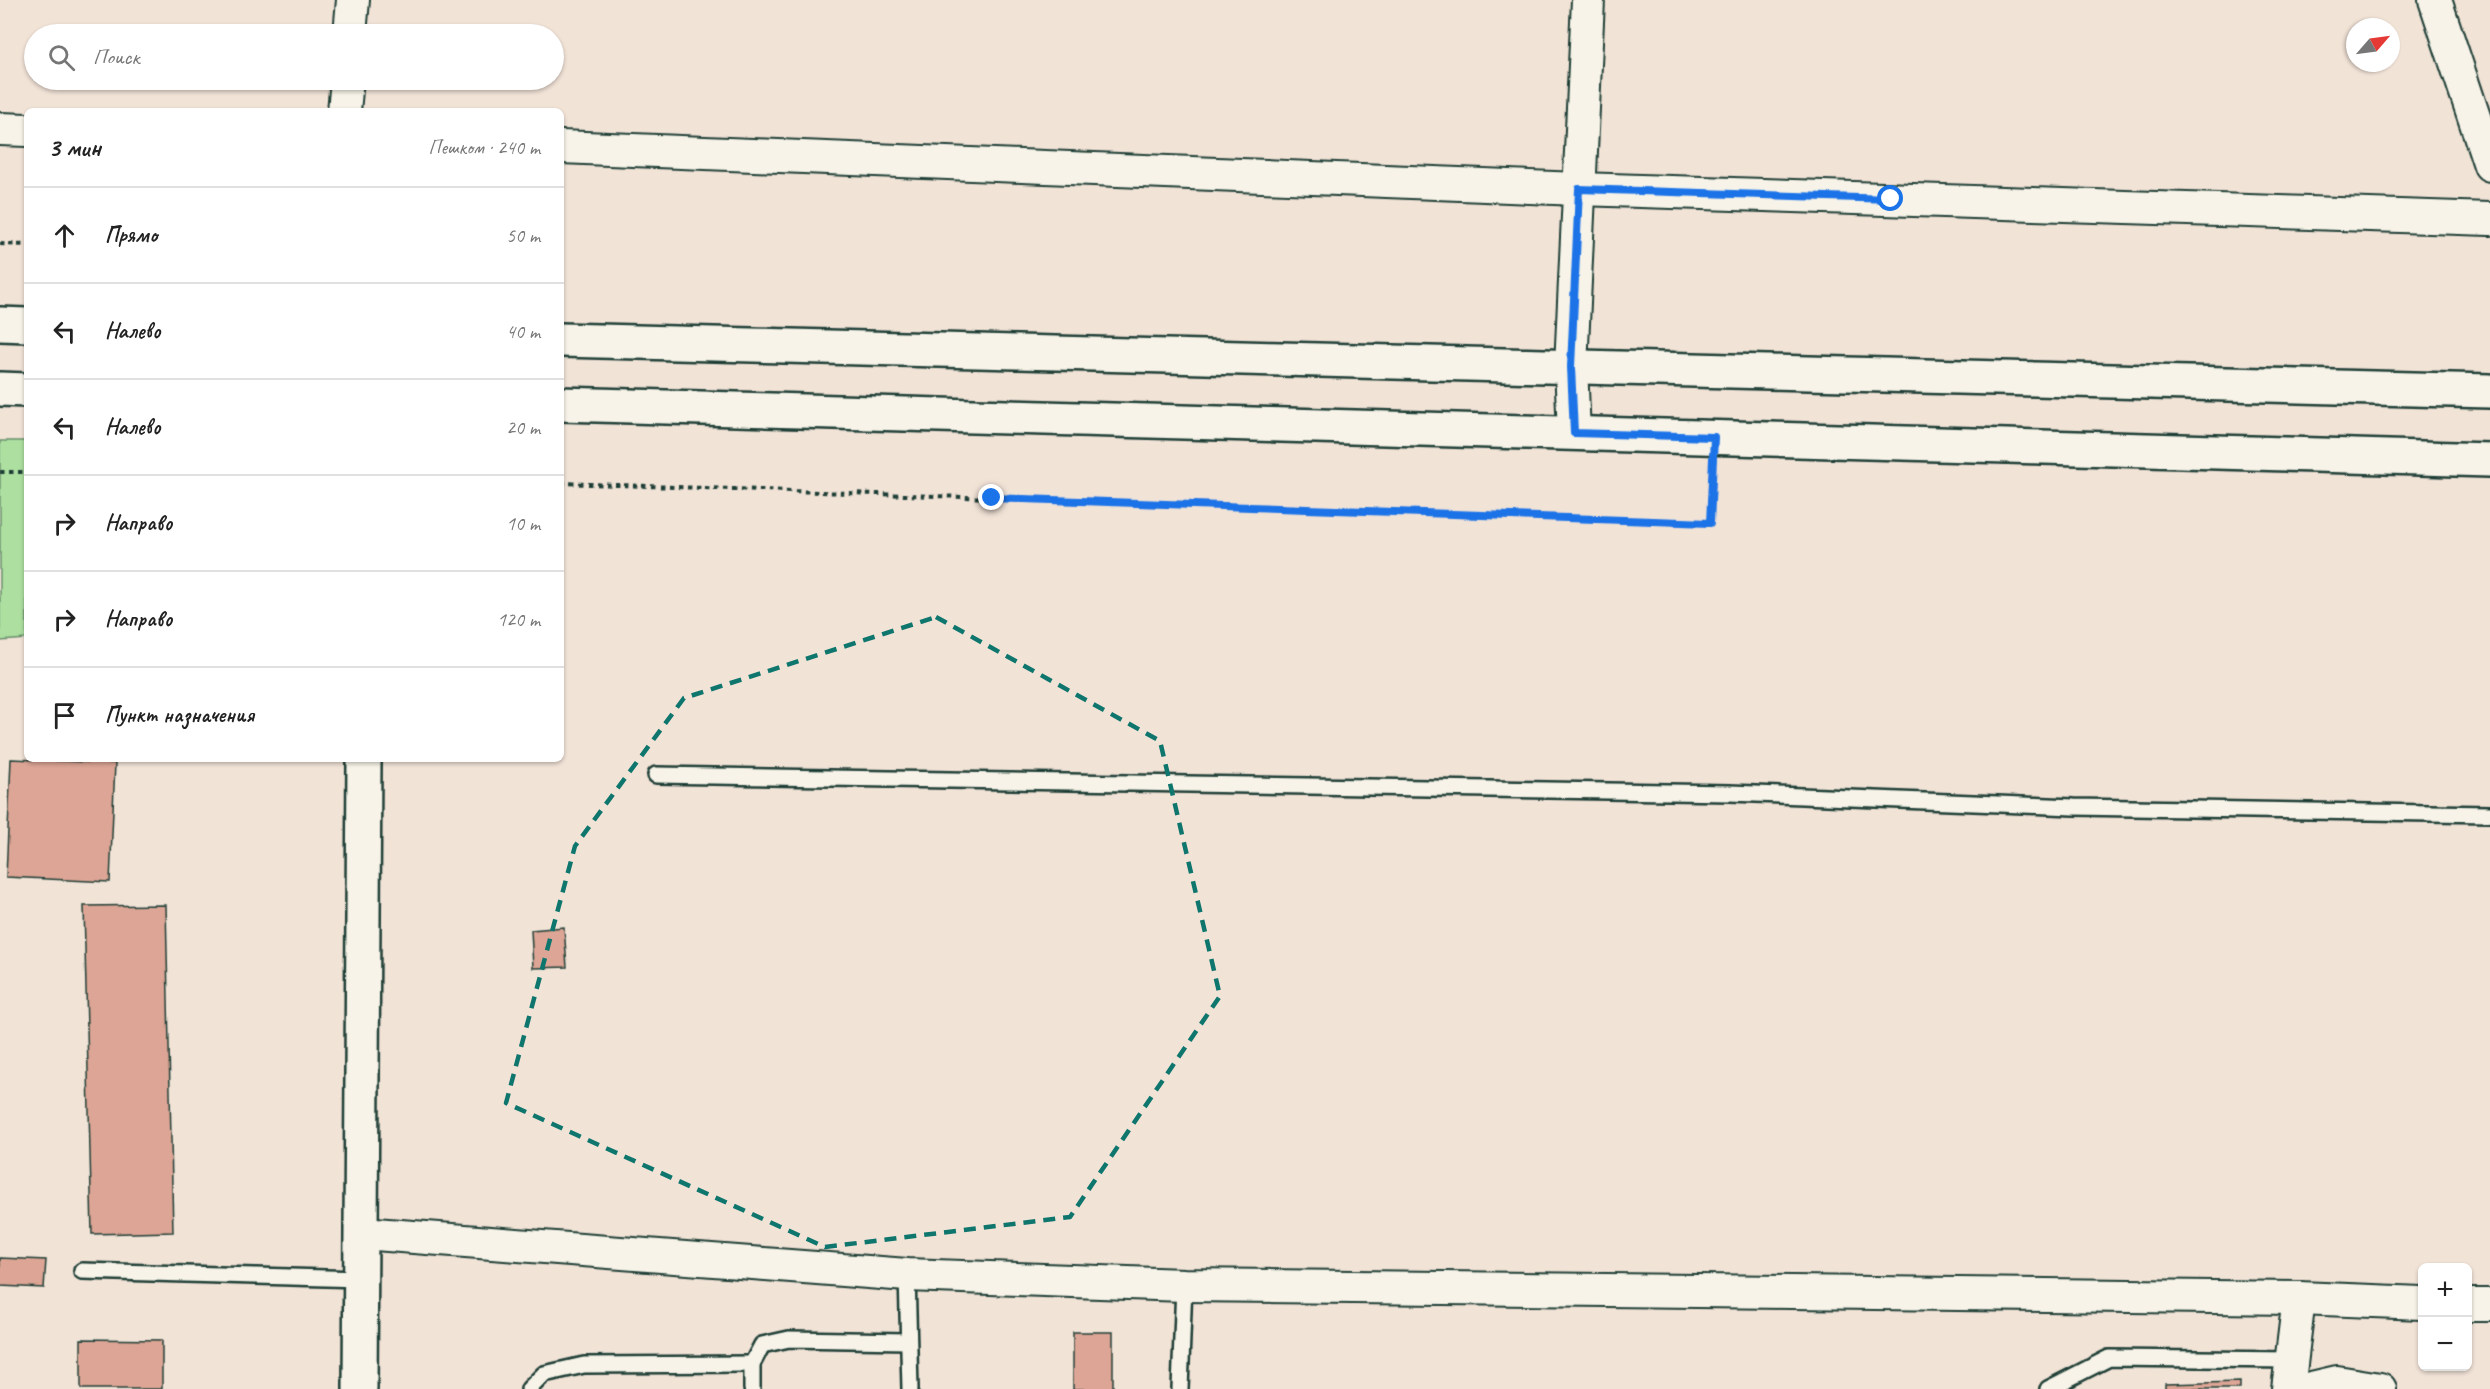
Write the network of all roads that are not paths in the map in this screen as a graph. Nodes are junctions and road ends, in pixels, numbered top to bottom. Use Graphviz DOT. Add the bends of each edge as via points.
graph roads {
  1 [pos="353,0"];
  2 [pos="1588,0"];
  3 [pos="2435,0"];
  4 [pos="351,24"];
  5 [pos="345,90"];
  6 [pos="344,108"];
  7 [pos="0,129"];
  8 [pos="24,130"];
  9 [pos="564,147"];
  10 [pos="2490,165"];
  11 [pos="1579,189"];
  12 [pos="2490,219"];
  13 [pos="0,324"];
  14 [pos="24,325"];
  15 [pos="564,340"];
  16 [pos="1571,367"];
  17 [pos="0,389"];
  18 [pos="24,390"];
  19 [pos="2490,392"];
  20 [pos="564,404"];
  21 [pos="1574,433"];
  22 [pos="2490,460"];
  23 [pos="364,762"];
  24 [pos="656,775"];
  25 [pos="2490,814"];
  26 [pos="362,1233"];
  27 [pos="82,1271"];
  28 [pos="907,1275"];
  29 [pos="361,1279"];
  30 [pos="1184,1285"];
  31 [pos="2299,1298"];
  32 [pos="2418,1303"];
  33 [pos="2472,1305"];
  34 [pos="2490,1305"];
  35 [pos="907,1341"];
  36 [pos="752,1365"];
  37 [pos="2289,1374"];
  38 [pos="360,1389"];
  39 [pos="529,1389"];
  40 [pos="752,1389"];
  41 [pos="910,1389"];
  42 [pos="1180,1389"];
  43 [pos="2048,1389"];
  44 [pos="2307,1389"];
  45 [pos="2380,1389"];
  1 -- 4 [label="street"];
  2 -- 11 [label="street"];
  3 -- 10 [label="street"];
  5 -- 6 [label="street"];
  7 -- 8 [label="street"];
  9 -- 11 [label="street"];
  11 -- 12 [label="street"];
  11 -- 16 [label="street"];
  13 -- 14 [label="main road"];
  15 -- 16 [label="main road"];
  16 -- 19 [label="main road"];
  16 -- 21 [label="street"];
  17 -- 18 [label="main road"];
  20 -- 21 [label="main road"];
  21 -- 22 [label="main road"];
  23 -- 26 [label="main road"];
  24 -- 25 [label="lane" via="1706,792 2074,807"];
  26 -- 28 [label="street"];
  26 -- 29 [label="main road"];
  27 -- 29 [label="lane"];
  28 -- 30 [label="street"];
  28 -- 35 [label="lane"];
  29 -- 38 [label="main road"];
  30 -- 31 [label="street"];
  30 -- 42 [label="lane"];
  31 -- 32 [label="street"];
  31 -- 37 [label="street"];
  33 -- 34 [label="street"];
  35 -- 36 [label="lane" via="789,1340 762,1345"];
  35 -- 41 [label="lane"];
  36 -- 39 [label="lane" via="584,1365 544,1374"];
  36 -- 40 [label="lane"];
  37 -- 43 [label="lane" via="2109,1358"];
  44 -- 45 [label="street" via="2337,1382"];
}
